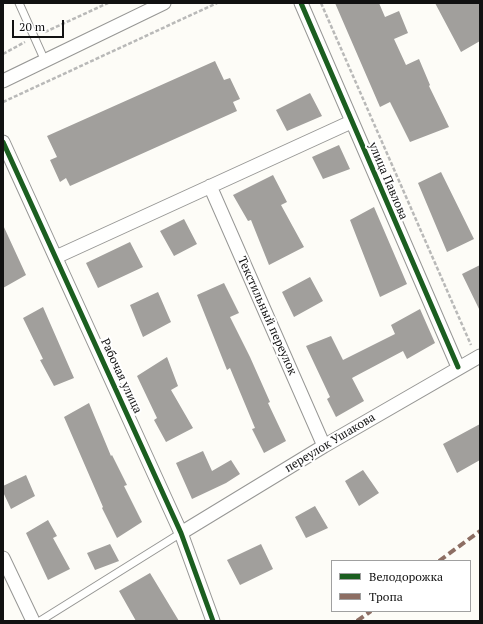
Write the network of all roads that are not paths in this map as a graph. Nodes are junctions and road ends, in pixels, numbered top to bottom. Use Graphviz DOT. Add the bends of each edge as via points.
graph roads {
  1 [pos="19,3"];
  2 [pos="164,3"];
  3 [pos="301,3"];
  4 [pos="45,61"];
  5 [pos="3,81"];
  6 [pos="351,122"];
  7 [pos="3,142"];
  8 [pos="210,186"];
  9 [pos="56,258"];
  10 [pos="478,357"];
  11 [pos="458,367"];
  12 [pos="324,446"];
  13 [pos="181,533"];
  14 [pos="3,558"];
  15 [pos="33,621"];
  16 [pos="40,621"];
  17 [pos="213,621"];
  1 -- 4 [label="lane"];
  2 -- 4 [label="street"];
  3 -- 6 [label="street, улица Павлова"];
  4 -- 5 [label="street"];
  6 -- 8 [label="street"];
  6 -- 11 [label="street, улица Павлова"];
  7 -- 9 [label="street, Рабочая улица"];
  8 -- 9 [label="street"];
  8 -- 12 [label="street, Текстильный переулок"];
  9 -- 13 [label="street, Рабочая улица"];
  10 -- 11 [label="street, переулок Ушакова"];
  11 -- 12 [label="street, переулок Ушакова"];
  12 -- 13 [label="street, переулок Ушакова"];
  13 -- 16 [label="lane"];
  13 -- 17 [label="street, Рабочая улица"];
  14 -- 15 [label="street"];
}
